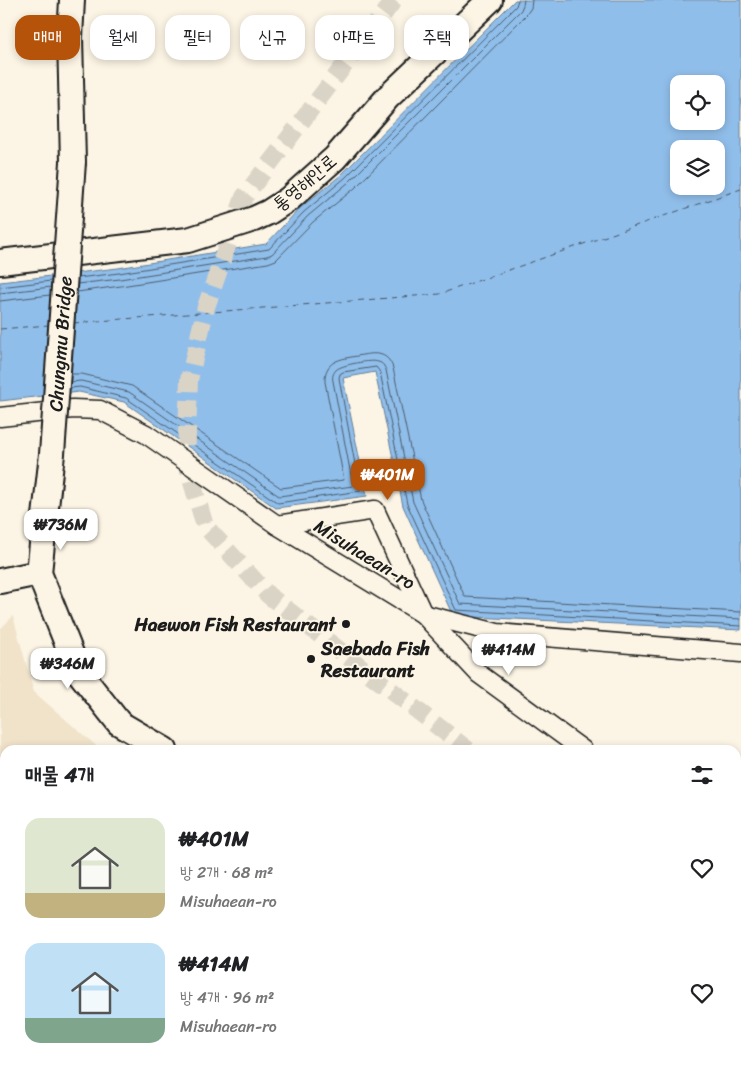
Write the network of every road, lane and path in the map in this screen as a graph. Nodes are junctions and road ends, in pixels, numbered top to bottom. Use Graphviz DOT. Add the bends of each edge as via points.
graph roads {
  1 [pos="72,0"];
  2 [pos="490,0"];
  3 [pos="0,262"];
  4 [pos="0,417"];
  5 [pos="277,525"];
  6 [pos="39,573"];
  7 [pos="0,581"];
  8 [pos="423,614"];
  9 [pos="741,653"];
  10 [pos="156,745"];
  11 [pos="576,745"];
  1 -- 6 [label="street, Chungmu Bridge, bridge" via="73,162 52,454"];
  2 -- 3 [label="street, 통영해안로" via="388,97 335,158 289,200 269,212 188,240"];
  4 -- 5 [label="street, Misuhaean-ro" via="73,409 100,410 146,434"];
  5 -- 8 [label="street, Misuhaean-ro"];
  5 -- 8 [label="street" via="375,510"];
  6 -- 7 [label="street"];
  6 -- 10 [label="street" via="78,671 119,723"];
  8 -- 9 [label="street, Misuhaean-ro" via="496,633"];
  8 -- 11 [label="street" via="479,674"];
}
